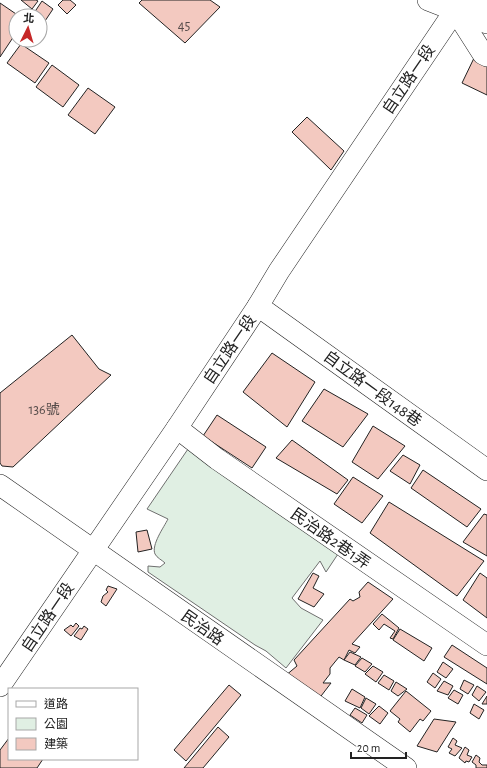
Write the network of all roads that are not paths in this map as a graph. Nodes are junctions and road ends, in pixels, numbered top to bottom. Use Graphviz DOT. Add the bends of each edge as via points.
graph roads {
  1 [pos="428,0"];
  2 [pos="458,5"];
  3 [pos="487,5"];
  4 [pos="487,23"];
  5 [pos="487,56"];
  6 [pos="258,306"];
  7 [pos="177,428"];
  8 [pos="487,470"];
  9 [pos="0,485"];
  10 [pos="92,550"];
  11 [pos="487,645"];
  12 [pos="0,686"];
  13 [pos="406,768"];
  1 -- 2 [label="street"];
  2 -- 3 [label="street"];
  2 -- 4 [label="street"];
  2 -- 5 [label="street" via="483,54"];
  2 -- 6 [label="street, 自立路一段"];
  6 -- 7 [label="street, 自立路一段"];
  6 -- 8 [label="street, 自立路一段148巷"];
  7 -- 10 [label="street, 自立路一段"];
  7 -- 11 [label="street, 民治路2巷1弄" via="216,459"];
  9 -- 10 [label="street, 民治路"];
  10 -- 12 [label="street, 自立路一段"];
  10 -- 13 [label="street, 民治路"];
}
